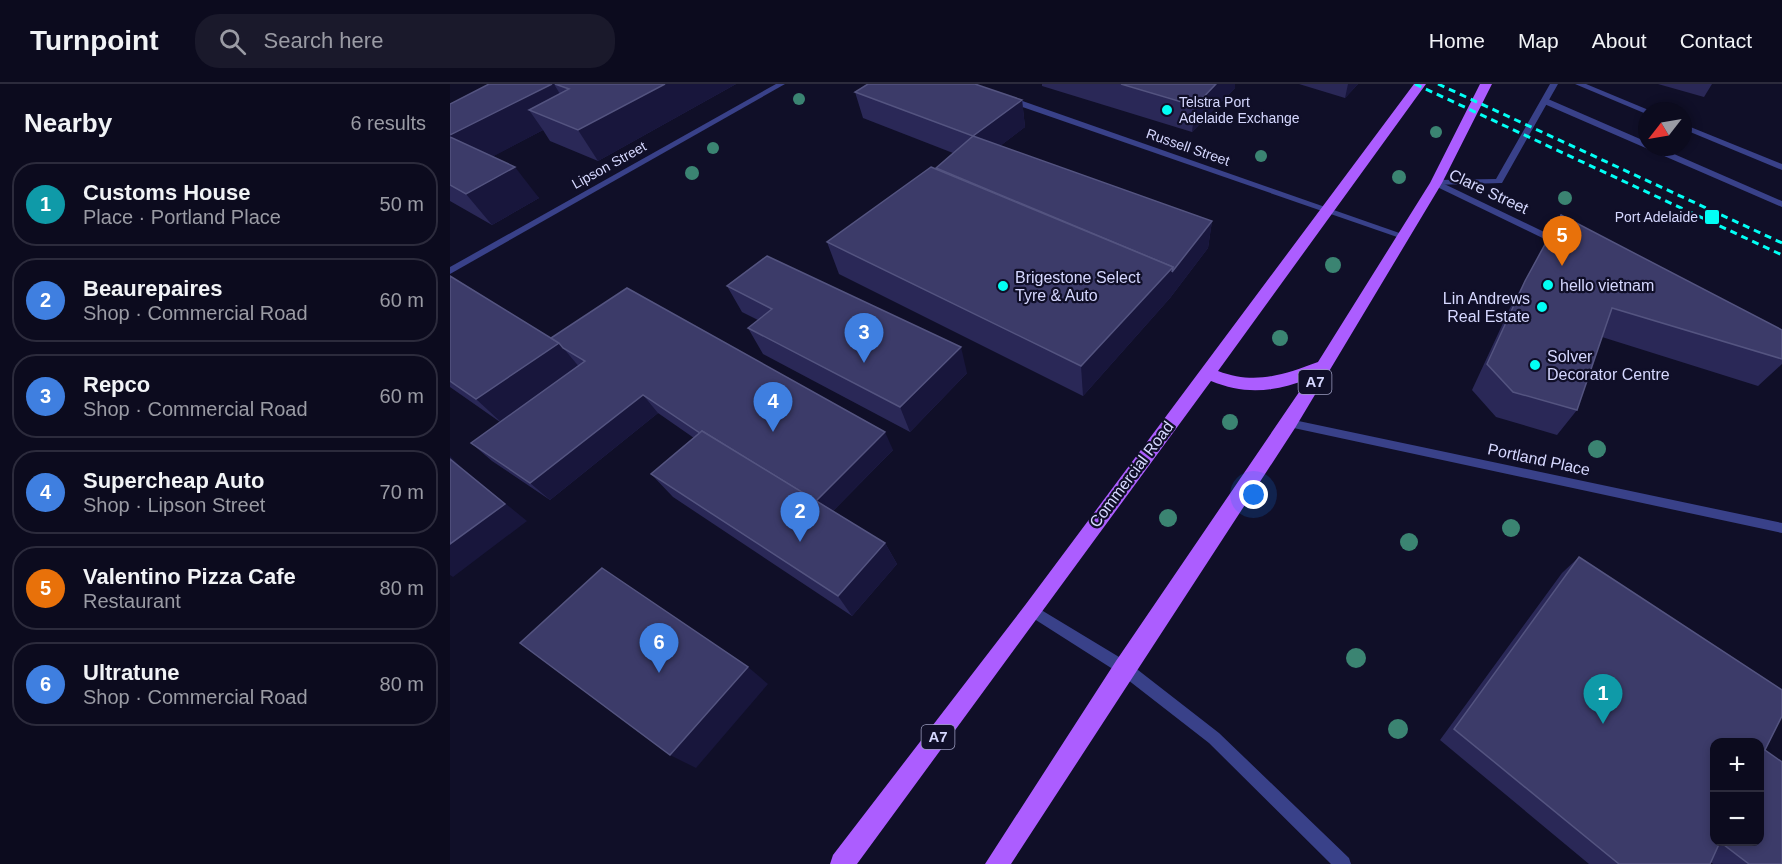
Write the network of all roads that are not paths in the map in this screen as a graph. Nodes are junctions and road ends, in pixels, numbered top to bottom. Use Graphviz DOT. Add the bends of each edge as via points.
graph roads {
  1 [pos="781,84"];
  2 [pos="1420,84"];
  3 [pos="1486,84"];
  4 [pos="1554,84"];
  5 [pos="1579,84"];
  6 [pos="997,95"];
  7 [pos="1545,101"];
  8 [pos="1638,107"];
  9 [pos="1692,130"];
  10 [pos="1638,141"];
  11 [pos="1672,156"];
  12 [pos="1782,166"];
  13 [pos="1436,183"];
  14 [pos="1782,204"];
  15 [pos="1327,209"];
  16 [pos="1403,236"];
  17 [pos="1573,249"];
  18 [pos="450,271"];
  19 [pos="1324,366"];
  20 [pos="1206,373"];
  21 [pos="1290,423"];
  22 [pos="1782,528"];
  23 [pos="1033,611"];
  24 [pos="1124,668"];
  25 [pos="842,864"];
  26 [pos="997,864"];
  27 [pos="1342,864"];
  1 -- 18 [label="street, Lipson Street"];
  2 -- 15 [label="main road, Commercial Road / A7"];
  3 -- 13 [label="main road, A7"];
  4 -- 7 [label="street"];
  5 -- 8 [label="street"];
  6 -- 15 [label="street, Russell Street"];
  7 -- 10 [label="street"];
  7 -- 13 [label="street" via="1499,181"];
  9 -- 12 [label="street"];
  11 -- 14 [label="street"];
  13 -- 16 [label="main road, A7"];
  13 -- 17 [label="street, Clare Street"];
  15 -- 16 [label="street, Russell Street"];
  15 -- 20 [label="main road, Commercial Road / A7"];
  16 -- 19 [label="main road, A7"];
  19 -- 20 [label="main road" via="1278,384 1257,387 1240,387"];
  19 -- 21 [label="main road, A7"];
  20 -- 23 [label="main road, Commercial Road / A7"];
  21 -- 22 [label="street, Portland Place"];
  21 -- 24 [label="main road, A7"];
  23 -- 24 [label="street"];
  23 -- 25 [label="main road, Commercial Road / A7"];
  24 -- 26 [label="main road, A7"];
  24 -- 27 [label="street" via="1214,738"];
}
